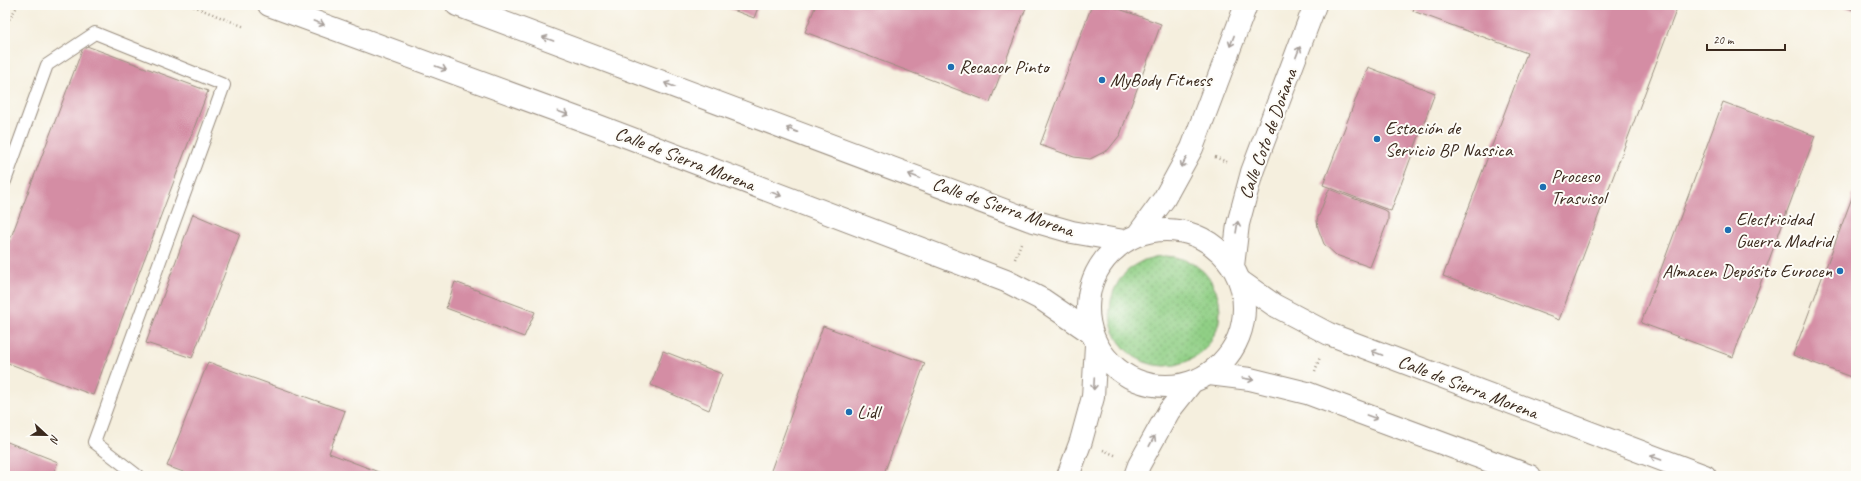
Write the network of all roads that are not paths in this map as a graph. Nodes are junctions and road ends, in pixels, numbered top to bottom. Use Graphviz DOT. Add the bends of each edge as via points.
graph roads {
  1 [pos="269,5"];
  2 [pos="457,5"];
  3 [pos="1246,5"];
  4 [pos="1315,5"];
  5 [pos="5,181"];
  6 [pos="1132,237"];
  7 [pos="1237,274"];
  8 [pos="1093,338"];
  9 [pos="1201,378"];
  10 [pos="1137,470"];
  11 [pos="138,476"];
  12 [pos="1068,476"];
  13 [pos="1530,476"];
  14 [pos="1705,476"];
  1 -- 8 [label="street, Calle de Sierra Morena, one-way" via="596,125 1006,281 1043,300"];
  6 -- 2 [label="street, Calle de Sierra Morena, one-way" via="1072,232 1030,220"];
  3 -- 6 [label="street, one-way" via="1192,148 1164,199"];
  7 -- 4 [label="street, Calle Coto de Doñana, one-way" via="1238,224 1252,172"];
  5 -- 11 [label="lane" via="48,65 95,33 224,85 94,442"];
  6 -- 7 [label="street, Calle de Sierra Morena" via="1166,229 1192,233 1215,246"];
  6 -- 8 [label="street" via="1104,258 1092,280 1087,306"];
  7 -- 9 [label="street" via="1245,307 1241,333 1228,356"];
  14 -- 7 [label="street, Calle de Sierra Morena, one-way" via="1329,334 1274,305"];
  8 -- 9 [label="street" via="1113,367 1137,382 1165,387"];
  8 -- 12 [label="street, one-way" via="1093,397"];
  10 -- 9 [label="street, one-way" via="1169,411"];
  9 -- 13 [label="street, one-way" via="1250,379 1307,393"];
}
